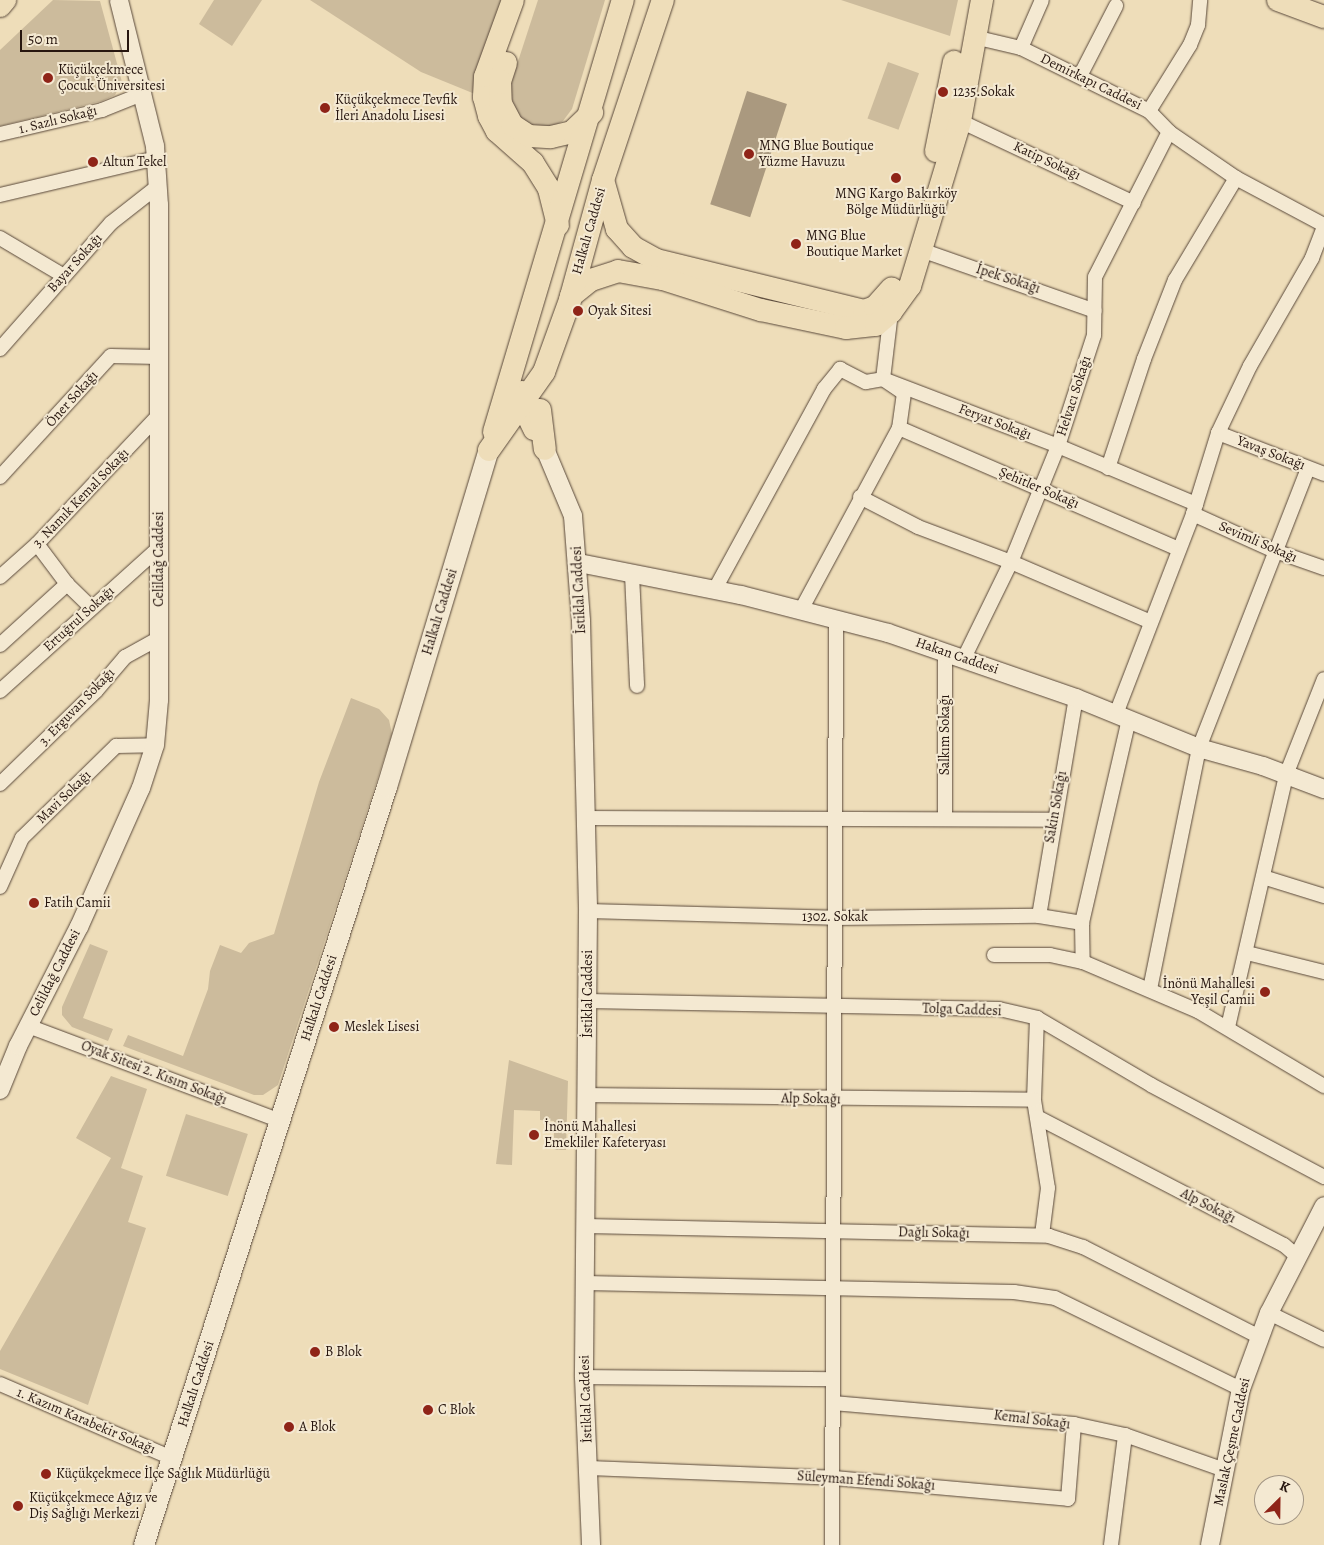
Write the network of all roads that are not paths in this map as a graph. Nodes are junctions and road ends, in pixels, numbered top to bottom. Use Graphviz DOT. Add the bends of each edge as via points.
graph roads {
  1 [pos="5,0"];
  2 [pos="119,0"];
  3 [pos="513,0"];
  4 [pos="527,0"];
  5 [pos="623,0"];
  6 [pos="663,0"];
  7 [pos="968,0"];
  8 [pos="982,0"];
  9 [pos="1042,0"];
  10 [pos="1200,0"];
  11 [pos="1278,0"];
  12 [pos="0,6"];
  13 [pos="1116,6"];
  14 [pos="1324,17"];
  15 [pos="974,38"];
  16 [pos="1021,48"];
  17 [pos="1080,76"];
  18 [pos="144,93"];
  19 [pos="1149,111"];
  20 [pos="592,114"];
  21 [pos="960,121"];
  22 [pos="1169,132"];
  23 [pos="0,134"];
  24 [pos="156,158"];
  25 [pos="1236,178"];
  26 [pos="603,180"];
  27 [pos="158,186"];
  28 [pos="0,195"];
  29 [pos="1134,203"];
  30 [pos="558,226"];
  31 [pos="1324,226"];
  32 [pos="5,241"];
  33 [pos="921,250"];
  34 [pos="0,255"];
  35 [pos="1318,260"];
  36 [pos="64,276"];
  37 [pos="571,296"];
  38 [pos="1095,311"];
  39 [pos="891,312"];
  40 [pos="523,344"];
  41 [pos="0,348"];
  42 [pos="159,356"];
  43 [pos="544,372"];
  44 [pos="883,380"];
  45 [pos="522,404"];
  46 [pos="159,415"];
  47 [pos="899,428"];
  48 [pos="534,429"];
  49 [pos="503,432"];
  50 [pos="1218,433"];
  51 [pos="1058,446"];
  52 [pos="489,450"];
  53 [pos="545,450"];
  54 [pos="1108,468"];
  55 [pos="1308,468"];
  56 [pos="1324,474"];
  57 [pos="0,477"];
  58 [pos="1042,489"];
  59 [pos="860,497"];
  60 [pos="1194,509"];
  61 [pos="37,544"];
  62 [pos="160,548"];
  63 [pos="1178,549"];
  64 [pos="1275,552"];
  65 [pos="1011,562"];
  66 [pos="579,563"];
  67 [pos="1324,568"];
  68 [pos="632,574"];
  69 [pos="0,577"];
  70 [pos="67,584"];
  71 [pos="716,589"];
  72 [pos="91,606"];
  73 [pos="801,610"];
  74 [pos="836,620"];
  75 [pos="1150,622"];
  76 [pos="160,638"];
  77 [pos="0,645"];
  78 [pos="945,652"];
  79 [pos="964,658"];
  80 [pos="1324,679"];
  81 [pos="637,686"];
  82 [pos="0,691"];
  83 [pos="1076,698"];
  84 [pos="1122,716"];
  85 [pos="155,745"];
  86 [pos="1199,748"];
  87 [pos="1286,775"];
  88 [pos="0,784"];
  89 [pos="1324,789"];
  90 [pos="587,818"];
  91 [pos="834,818"];
  92 [pos="946,818"];
  93 [pos="1053,820"];
  94 [pos="1263,877"];
  95 [pos="1,888"];
  96 [pos="1324,896"];
  97 [pos="588,911"];
  98 [pos="1039,916"];
  99 [pos="834,918"];
  100 [pos="1082,923"];
  101 [pos="1247,953"];
  102 [pos="994,955"];
  103 [pos="1083,962"];
  104 [pos="1324,972"];
  105 [pos="1150,989"];
  106 [pos="588,1001"];
  107 [pos="836,1006"];
  108 [pos="1036,1018"];
  109 [pos="28,1026"];
  110 [pos="1228,1027"];
  111 [pos="1324,1086"];
  112 [pos="0,1090"];
  113 [pos="588,1095"];
  114 [pos="835,1099"];
  115 [pos="1034,1100"];
  116 [pos="1036,1116"];
  117 [pos="281,1121"];
  118 [pos="1324,1177"];
  119 [pos="1324,1206"];
  120 [pos="586,1226"];
  121 [pos="833,1230"];
  122 [pos="1042,1236"];
  123 [pos="1298,1257"];
  124 [pos="585,1283"];
  125 [pos="832,1288"];
  126 [pos="1269,1313"];
  127 [pos="1260,1337"];
  128 [pos="1324,1340"];
  129 [pos="584,1377"];
  130 [pos="831,1379"];
  131 [pos="0,1384"];
  132 [pos="1241,1389"];
  133 [pos="832,1403"];
  134 [pos="1074,1424"];
  135 [pos="1124,1435"];
  136 [pos="172,1458"];
  137 [pos="588,1468"];
  138 [pos="1225,1470"];
  139 [pos="834,1478"];
  140 [pos="144,1545"];
  141 [pos="591,1545"];
  142 [pos="832,1545"];
  143 [pos="1112,1545"];
  144 [pos="1210,1545"];
  1 -- 12 [label="main road"];
  2 -- 18 [label="street, Celildağ Caddesi"];
  3 -- 30 [label="main road" via="485,76 484,97 497,131 533,163 549,189"];
  4 -- 20 [label="main road" via="500,81 501,104 512,125 529,136 551,137 572,132"];
  5 -- 20 [label="main road, Halkalı Caddesi"];
  6 -- 26 [label="main road, Halkalı Caddesi"];
  7 -- 26 [label="main road" via="940,135 906,263 893,287 875,307 864,311 840,307 656,260 633,247 617,229"];
  8 -- 15 [label="main road"];
  9 -- 16 [label="street"];
  10 -- 19 [label="street" via="1198,25 1190,45"];
  11 -- 14 [label="main road"];
  13 -- 17 [label="street"];
  15 -- 16 [label="street, Demirkapı Caddesi"];
  15 -- 21 [label="main road"];
  16 -- 17 [label="street, Demirkapı Caddesi"];
  17 -- 19 [label="street, Demirkapı Caddesi"];
  18 -- 23 [label="street, 1. Sazlı Sokağı" via="102,110"];
  18 -- 24 [label="street, Celildağ Caddesi"];
  19 -- 22 [label="street, Demirkapı Caddesi"];
  20 -- 30 [label="main road, Halkalı Caddesi"];
  21 -- 29 [label="street, Katip Sokağı"];
  21 -- 33 [label="main road"];
  22 -- 25 [label="street, Demirkapı Caddesi"];
  22 -- 29 [label="street, Helvacı Sokağı"];
  24 -- 27 [label="street, Celildağ Caddesi"];
  24 -- 28 [label="street"];
  25 -- 31 [label="street, Demirkapı Caddesi"];
  25 -- 54 [label="street" via="1175,280 1144,359"];
  26 -- 37 [label="main road, Halkalı Caddesi"];
  27 -- 36 [label="street, Bayar Sokağı" via="111,223"];
  27 -- 42 [label="street, Celildağ Caddesi"];
  29 -- 38 [label="street, Helvacı Sokağı" via="1095,277"];
  30 -- 40 [label="main road, Halkalı Caddesi"];
  31 -- 35 [label="street"];
  32 -- 34 [label="street"];
  32 -- 36 [label="street"];
  33 -- 38 [label="street, İpek Sokağı"];
  33 -- 39 [label="main road" via="910,286"];
  35 -- 50 [label="street" via="1250,366"];
  36 -- 41 [label="street, Bayar Sokağı"];
  37 -- 39 [label="main road" via="591,280 618,271 663,279 762,310 846,328 876,325"];
  37 -- 43 [label="main road, Halkalı Caddesi"];
  38 -- 51 [label="street, Helvacı Sokağı" via="1094,335"];
  39 -- 44 [label="street"];
  40 -- 45 [label="main road"];
  40 -- 52 [label="main road, Halkalı Caddesi"];
  42 -- 46 [label="street, Celildağ Caddesi"];
  42 -- 57 [label="street, Öner Sokağı" via="111,356"];
  43 -- 45 [label="main road, Halkalı Caddesi"];
  43 -- 53 [label="main road" via="540,411"];
  44 -- 47 [label="street" via="904,394"];
  44 -- 51 [label="street, Feryat Sokağı"];
  44 -- 71 [label="street" via="866,382 840,369 824,389"];
  45 -- 48 [label="main road"];
  45 -- 49 [label="main road, Halkalı Caddesi"];
  46 -- 61 [label="street, 3. Namık Kemal Sokağı"];
  46 -- 62 [label="street, Celildağ Caddesi"];
  47 -- 58 [label="street, Şehitler Sokağı"];
  47 -- 59 [label="street"];
  48 -- 49 [label="main road" via="520,423"];
  48 -- 53 [label="main road"];
  49 -- 52 [label="main road, Halkalı Caddesi"];
  50 -- 55 [label="street, Yavaş Sokağı"];
  50 -- 60 [label="street"];
  51 -- 54 [label="street, Feryat Sokağı"];
  51 -- 58 [label="street, Helvacı Sokağı"];
  52 -- 117 [label="main road, Halkalı Caddesi"];
  53 -- 66 [label="street, İstiklal Caddesi" via="573,516"];
  54 -- 60 [label="street, Feryat Sokağı"];
  55 -- 56 [label="street, Yavaş Sokağı"];
  55 -- 64 [label="street"];
  58 -- 63 [label="street, Şehitler Sokağı"];
  58 -- 65 [label="street, Helvacı Sokağı"];
  59 -- 65 [label="street" via="918,527"];
  59 -- 73 [label="street"];
  60 -- 63 [label="street"];
  60 -- 64 [label="street, Sevimli Sokağı"];
  61 -- 69 [label="street, 3. Namık Kemal Sokağı"];
  61 -- 70 [label="street"];
  62 -- 72 [label="street, Ertuğrul Sokağı"];
  62 -- 76 [label="street, Celildağ Caddesi"];
  63 -- 75 [label="street"];
  64 -- 67 [label="street, Sevimli Sokağı"];
  64 -- 86 [label="street"];
  65 -- 75 [label="street"];
  65 -- 79 [label="street, Helvacı Sokağı"];
  66 -- 68 [label="street, Hakan Caddesi"];
  66 -- 90 [label="street, İstiklal Caddesi"];
  68 -- 71 [label="street, Hakan Caddesi"];
  68 -- 81 [label="street"];
  70 -- 72 [label="street"];
  70 -- 77 [label="street"];
  71 -- 73 [label="street, Hakan Caddesi"];
  72 -- 82 [label="street, Ertuğrul Sokağı"];
  73 -- 74 [label="street, Hakan Caddesi"];
  74 -- 78 [label="street, Hakan Caddesi"];
  74 -- 91 [label="street"];
  75 -- 84 [label="street"];
  76 -- 85 [label="street, Celildağ Caddesi"];
  76 -- 88 [label="street, 3. Erguvan Sokağı" via="125,657 96,692"];
  78 -- 79 [label="street, Hakan Caddesi"];
  78 -- 92 [label="street, Salkım Sokağı"];
  79 -- 83 [label="street, Hakan Caddesi"];
  80 -- 87 [label="street"];
  83 -- 84 [label="street, Hakan Caddesi"];
  83 -- 93 [label="street, Sakin Sokağı"];
  84 -- 86 [label="street, Hakan Caddesi"];
  84 -- 100 [label="street"];
  85 -- 95 [label="street, Mavi Sokağı" via="116,746 22,838"];
  85 -- 109 [label="street, Celildağ Caddesi" via="141,788 79,928"];
  86 -- 87 [label="street, Hakan Caddesi"];
  86 -- 105 [label="street"];
  87 -- 89 [label="street, Hakan Caddesi"];
  87 -- 94 [label="street"];
  90 -- 91 [label="street"];
  90 -- 97 [label="street, İstiklal Caddesi"];
  91 -- 92 [label="street"];
  91 -- 99 [label="street"];
  92 -- 93 [label="street"];
  93 -- 98 [label="street, Sakin Sokağı"];
  94 -- 96 [label="street"];
  94 -- 101 [label="street"];
  97 -- 99 [label="street, 1302. Sokak"];
  97 -- 106 [label="street, İstiklal Caddesi"];
  98 -- 99 [label="street, 1302. Sokak"];
  98 -- 100 [label="street, 1302. Sokak"];
  99 -- 107 [label="street"];
  100 -- 103 [label="street"];
  101 -- 104 [label="street"];
  101 -- 110 [label="street"];
  102 -- 103 [label="street" via="1050,955"];
  103 -- 105 [label="street"];
  105 -- 110 [label="street"];
  106 -- 107 [label="street, Tolga Caddesi"];
  106 -- 113 [label="street, İstiklal Caddesi"];
  107 -- 108 [label="street, Tolga Caddesi" via="999,1009"];
  107 -- 114 [label="street"];
  108 -- 115 [label="street"];
  108 -- 118 [label="street, Tolga Caddesi" via="1151,1085"];
  109 -- 112 [label="street, Celildağ Caddesi"];
  109 -- 117 [label="street, Oyak Sitesi 2. Kısım Sokağı"];
  110 -- 111 [label="street"];
  113 -- 114 [label="street, Alp Sokağı"];
  113 -- 120 [label="street, İstiklal Caddesi"];
  114 -- 115 [label="street, Alp Sokağı"];
  114 -- 121 [label="street"];
  115 -- 116 [label="street"];
  116 -- 122 [label="street" via="1048,1188"];
  116 -- 123 [label="street, Alp Sokağı" via="1284,1245"];
  117 -- 136 [label="main road, Halkalı Caddesi"];
  119 -- 123 [label="street, Maslak Çeşme Caddesi"];
  120 -- 121 [label="street, Dağlı Sokağı"];
  120 -- 124 [label="street, İstiklal Caddesi"];
  121 -- 122 [label="street, Dağlı Sokağı"];
  121 -- 125 [label="street"];
  122 -- 127 [label="street, Dağlı Sokağı" via="1083,1247"];
  123 -- 126 [label="street, Maslak Çeşme Caddesi"];
  124 -- 125 [label="street"];
  124 -- 129 [label="street, İstiklal Caddesi"];
  125 -- 130 [label="street"];
  125 -- 132 [label="street" via="1014,1292 1055,1298"];
  126 -- 127 [label="street, Maslak Çeşme Caddesi"];
  126 -- 128 [label="street"];
  127 -- 132 [label="street, Maslak Çeşme Caddesi"];
  129 -- 130 [label="street"];
  129 -- 137 [label="street, İstiklal Caddesi"];
  130 -- 133 [label="street"];
  131 -- 136 [label="street, 1. Kazım Karabekir Sokağı"];
  132 -- 138 [label="street, Maslak Çeşme Caddesi"];
  133 -- 134 [label="street, Kemal Sokağı"];
  133 -- 139 [label="street"];
  134 -- 135 [label="street, Kemal Sokağı"];
  134 -- 139 [label="street, Süleyman Efendi Sokağı" via="1068,1499"];
  135 -- 138 [label="street, Kemal Sokağı"];
  135 -- 143 [label="street"];
  136 -- 140 [label="main road, Halkalı Caddesi"];
  137 -- 139 [label="street, Süleyman Efendi Sokağı"];
  137 -- 141 [label="street, İstiklal Caddesi"];
  138 -- 144 [label="street, Maslak Çeşme Caddesi"];
  139 -- 142 [label="street"];
}
